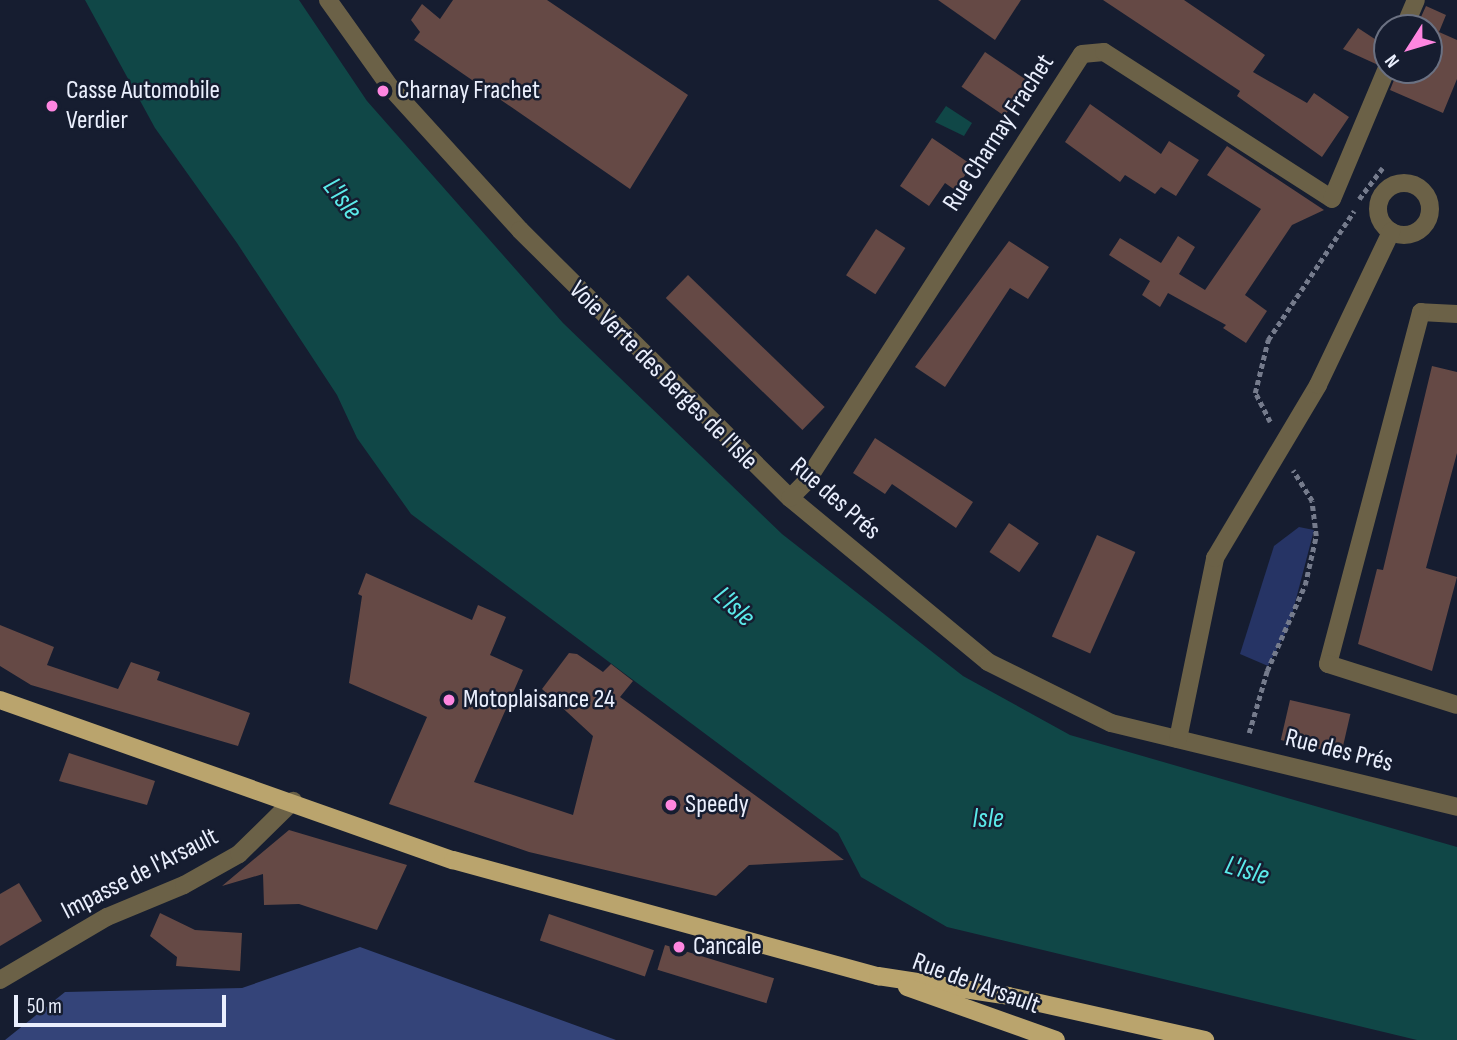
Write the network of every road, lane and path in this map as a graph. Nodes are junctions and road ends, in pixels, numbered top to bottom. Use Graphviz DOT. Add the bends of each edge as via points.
graph roads {
  1 [pos="328,0"];
  2 [pos="1380,84"];
  3 [pos="1391,232"];
  4 [pos="1457,314"];
  5 [pos="790,498"];
  6 [pos="0,700"];
  7 [pos="1457,705"];
  8 [pos="1178,739"];
  9 [pos="293,801"];
  10 [pos="1457,806"];
  11 [pos="878,976"];
  12 [pos="0,980"];
  13 [pos="1164,1036"];
  14 [pos="1056,1040"];
  15 [pos="1205,1040"];
  1 -- 5 [label="street, Rue des Prés" via="390,87 520,230"];
  2 -- 5 [label="street, Rue Charnay Frachet" via="1332,199 1104,52 1082,54 806,482"];
  3 -- 8 [label="street" via="1318,385 1215,558"];
  4 -- 7 [label="street" via="1421,312 1328,664"];
  5 -- 8 [label="street, Rue des Prés" via="989,662 1111,723"];
  6 -- 9 [label="main road"];
  8 -- 10 [label="street, Rue des Prés"];
  9 -- 11 [label="main road" via="453,860"];
  9 -- 12 [label="street, Impasse de l'Arsault" via="239,854 184,885 107,917"];
  11 -- 13 [label="main road" via="1008,996"];
  11 -- 14 [label="main road, Rue de l'Arsault"];
  13 -- 15 [label="main road"];
}
